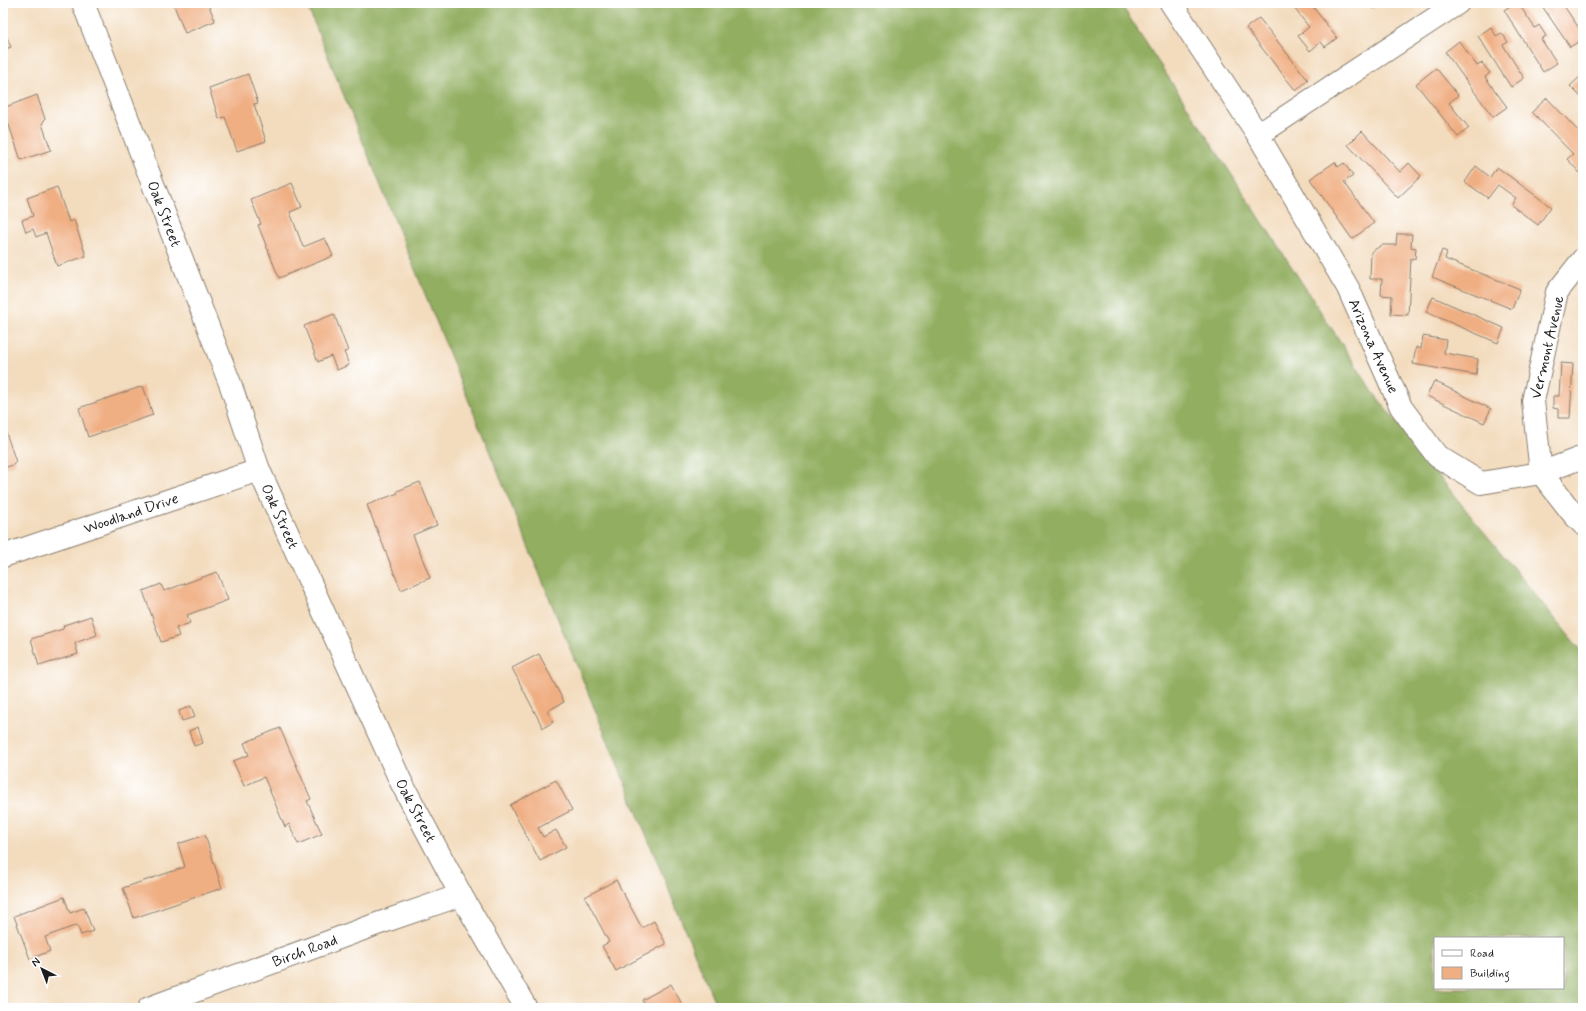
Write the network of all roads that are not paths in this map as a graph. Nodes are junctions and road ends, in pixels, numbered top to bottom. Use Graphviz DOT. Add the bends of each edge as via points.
graph roads {
  1 [pos="83,3"];
  2 [pos="1171,3"];
  3 [pos="1458,3"];
  4 [pos="1258,135"];
  5 [pos="1583,259"];
  6 [pos="1583,457"];
  7 [pos="259,470"];
  8 [pos="1541,473"];
  9 [pos="1583,524"];
  10 [pos="3,556"];
  11 [pos="461,895"];
  12 [pos="148,1008"];
  13 [pos="526,1008"];
  1 -- 7 [label="street, Oak Street" via="231,386"];
  2 -- 4 [label="street, Arizona Avenue"];
  3 -- 4 [label="street"];
  4 -- 8 [label="street, Arizona Avenue" via="1348,288 1401,407 1437,456 1482,483"];
  5 -- 8 [label="street, Vermont Avenue" via="1556,292 1533,401"];
  6 -- 8 [label="street, Arizona Avenue"];
  7 -- 10 [label="street, Woodland Drive"];
  7 -- 11 [label="street, Oak Street" via="401,782"];
  8 -- 9 [label="street"];
  11 -- 12 [label="street, Birch Road"];
  11 -- 13 [label="street, Oak Street"];
}
